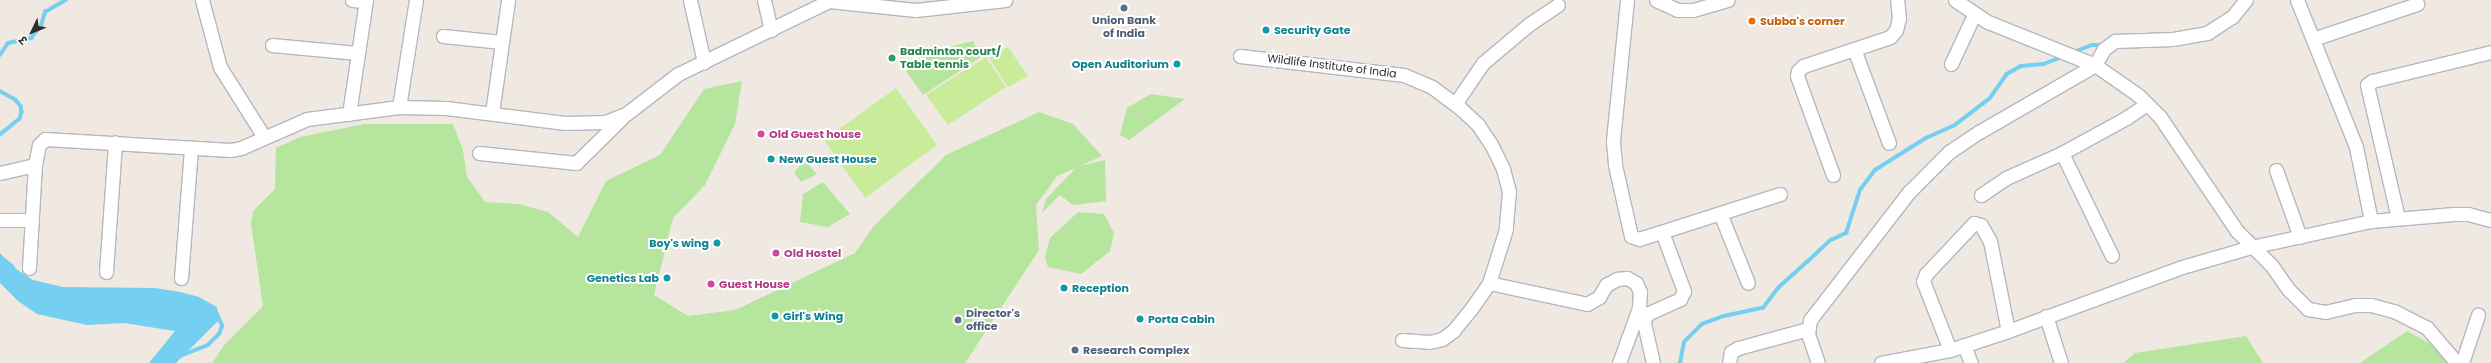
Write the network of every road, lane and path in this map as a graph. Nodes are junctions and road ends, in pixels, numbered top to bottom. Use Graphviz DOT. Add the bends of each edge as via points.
graph roads {
  1 [pos="202,0"];
  2 [pos="352,0"];
  3 [pos="416,0"];
  4 [pos="508,0"];
  5 [pos="690,0"];
  6 [pos="764,0"];
  7 [pos="1005,0"];
  8 [pos="1627,0"];
  9 [pos="1656,0"];
  10 [pos="1728,0"];
  11 [pos="1898,0"];
  12 [pos="1955,0"];
  13 [pos="2246,0"];
  14 [pos="2297,0"];
  15 [pos="366,1"];
  16 [pos="2418,4"];
  17 [pos="1558,5"];
  18 [pos="1692,5"];
  19 [pos="1974,15"];
  20 [pos="771,30"];
  21 [pos="443,36"];
  22 [pos="2313,39"];
  23 [pos="502,42"];
  24 [pos="272,45"];
  25 [pos="1854,49"];
  26 [pos="2491,52"];
  27 [pos="358,53"];
  28 [pos="1240,56"];
  29 [pos="704,62"];
  30 [pos="1951,64"];
  31 [pos="2095,65"];
  32 [pos="1455,104"];
  33 [pos="2147,104"];
  34 [pos="399,107"];
  35 [pos="492,113"];
  36 [pos="349,114"];
  37 [pos="626,114"];
  38 [pos="264,137"];
  39 [pos="115,142"];
  40 [pos="1889,143"];
  41 [pos="191,147"];
  42 [pos="479,153"];
  43 [pos="2062,153"];
  44 [pos="35,165"];
  45 [pos="2276,170"];
  46 [pos="0,173"];
  47 [pos="1833,175"];
  48 [pos="1780,194"];
  49 [pos="1981,195"];
  50 [pos="1720,213"];
  51 [pos="2398,218"];
  52 [pos="0,220"];
  53 [pos="32,220"];
  54 [pos="2491,220"];
  55 [pos="2371,221"];
  56 [pos="1662,232"];
  57 [pos="2300,237"];
  58 [pos="2251,247"];
  59 [pos="2112,256"];
  60 [pos="28,268"];
  61 [pos="106,272"];
  62 [pos="181,278"];
  63 [pos="1489,283"];
  64 [pos="1748,283"];
  65 [pos="2478,315"];
  66 [pos="2046,316"];
  67 [pos="1808,329"];
  68 [pos="2008,331"];
  69 [pos="1402,340"];
  70 [pos="1964,345"];
  71 [pos="1950,350"];
  72 [pos="1619,363"];
  73 [pos="1653,363"];
  74 [pos="1729,363"];
  75 [pos="1818,363"];
  76 [pos="1880,363"];
  77 [pos="1971,363"];
  78 [pos="2061,363"];
  79 [pos="2457,363"];
  80 [pos="2462,363"];
  1 -- 38 [label="street" via="220,68"];
  2 -- 15 [label="street"];
  3 -- 34 [label="street"];
  4 -- 23 [label="street"];
  5 -- 29 [label="street"];
  6 -- 20 [label="street"];
  7 -- 20 [label="street" via="916,10 829,1"];
  8 -- 56 [label="street" via="1613,141 1615,165 1631,236 1639,239"];
  9 -- 18 [label="street" via="1677,10"];
  10 -- 18 [label="street"];
  11 -- 25 [label="street" via="1899,18 1896,30 1890,37"];
  12 -- 19 [label="street"];
  13 -- 31 [label="street" via="2232,16 2207,33 2173,39 2115,41 2104,49"];
  14 -- 22 [label="street"];
  15 -- 27 [label="street"];
  16 -- 22 [label="street"];
  17 -- 32 [label="street" via="1528,25 1483,63"];
  19 -- 30 [label="street"];
  19 -- 31 [label="street" via="2064,50"];
  20 -- 29 [label="street"];
  21 -- 23 [label="street"];
  22 -- 55 [label="street" via="2356,147"];
  23 -- 35 [label="street"];
  24 -- 27 [label="street"];
  25 -- 40 [label="street"];
  25 -- 47 [label="street" via="1803,66 1797,76"];
  26 -- 51 [label="street" via="2372,81 2367,85"];
  27 -- 36 [label="street"];
  28 -- 32 [label="street, Wildlife Institute of India" via="1404,75 1432,87"];
  29 -- 37 [label="street" via="668,81"];
  31 -- 33 [label="street"];
  31 -- 67 [label="street" via="1978,132 1936,164 1909,192 1810,320"];
  32 -- 63 [label="street, Wildlife Institute of India" via="1478,125 1491,144 1503,169 1509,191 1506,229"];
  33 -- 43 [label="street"];
  33 -- 58 [label="street" via="2160,117 2237,231"];
  34 -- 35 [label="street" via="417,106"];
  34 -- 36 [label="street"];
  35 -- 37 [label="street" via="565,123 605,122"];
  36 -- 38 [label="street" via="307,119"];
  37 -- 42 [label="street" via="576,163"];
  38 -- 41 [label="street" via="231,150"];
  39 -- 41 [label="street"];
  39 -- 44 [label="street" via="45,138 39,145"];
  39 -- 61 [label="street"];
  41 -- 62 [label="street"];
  43 -- 49 [label="street" via="2006,178"];
  43 -- 59 [label="street"];
  44 -- 46 [label="street"];
  44 -- 53 [label="street"];
  45 -- 57 [label="street"];
  48 -- 50 [label="street"];
  50 -- 56 [label="street"];
  50 -- 64 [label="street"];
  51 -- 54 [label="street" via="2468,214"];
  51 -- 55 [label="street"];
  52 -- 53 [label="street"];
  53 -- 60 [label="street"];
  55 -- 57 [label="street"];
  56 -- 73 [label="street" via="1684,291 1680,299 1645,317 1644,323"];
  57 -- 58 [label="street"];
  58 -- 66 [label="street" via="2182,267"];
  58 -- 79 [label="street" via="2272,266 2289,290 2308,309 2324,312 2354,305 2371,305 2394,311 2427,328"];
  63 -- 69 [label="street, Wildlife Institute of India" via="1453,331 1442,339 1429,342"];
  63 -- 72 [label="street" via="1587,304 1599,298 1606,285 1617,280 1627,278 1636,283 1640,292 1639,308"];
  65 -- 80 [label="street"];
  66 -- 68 [label="street"];
  66 -- 78 [label="street"];
  67 -- 74 [label="street" via="1734,350"];
  67 -- 75 [label="street"];
  68 -- 70 [label="street"];
  68 -- 71 [label="street" via="1990,241 1981,225 1974,223 1926,274 1923,281"];
  70 -- 71 [label="street"];
  70 -- 77 [label="street"];
  71 -- 76 [label="street"];
}
